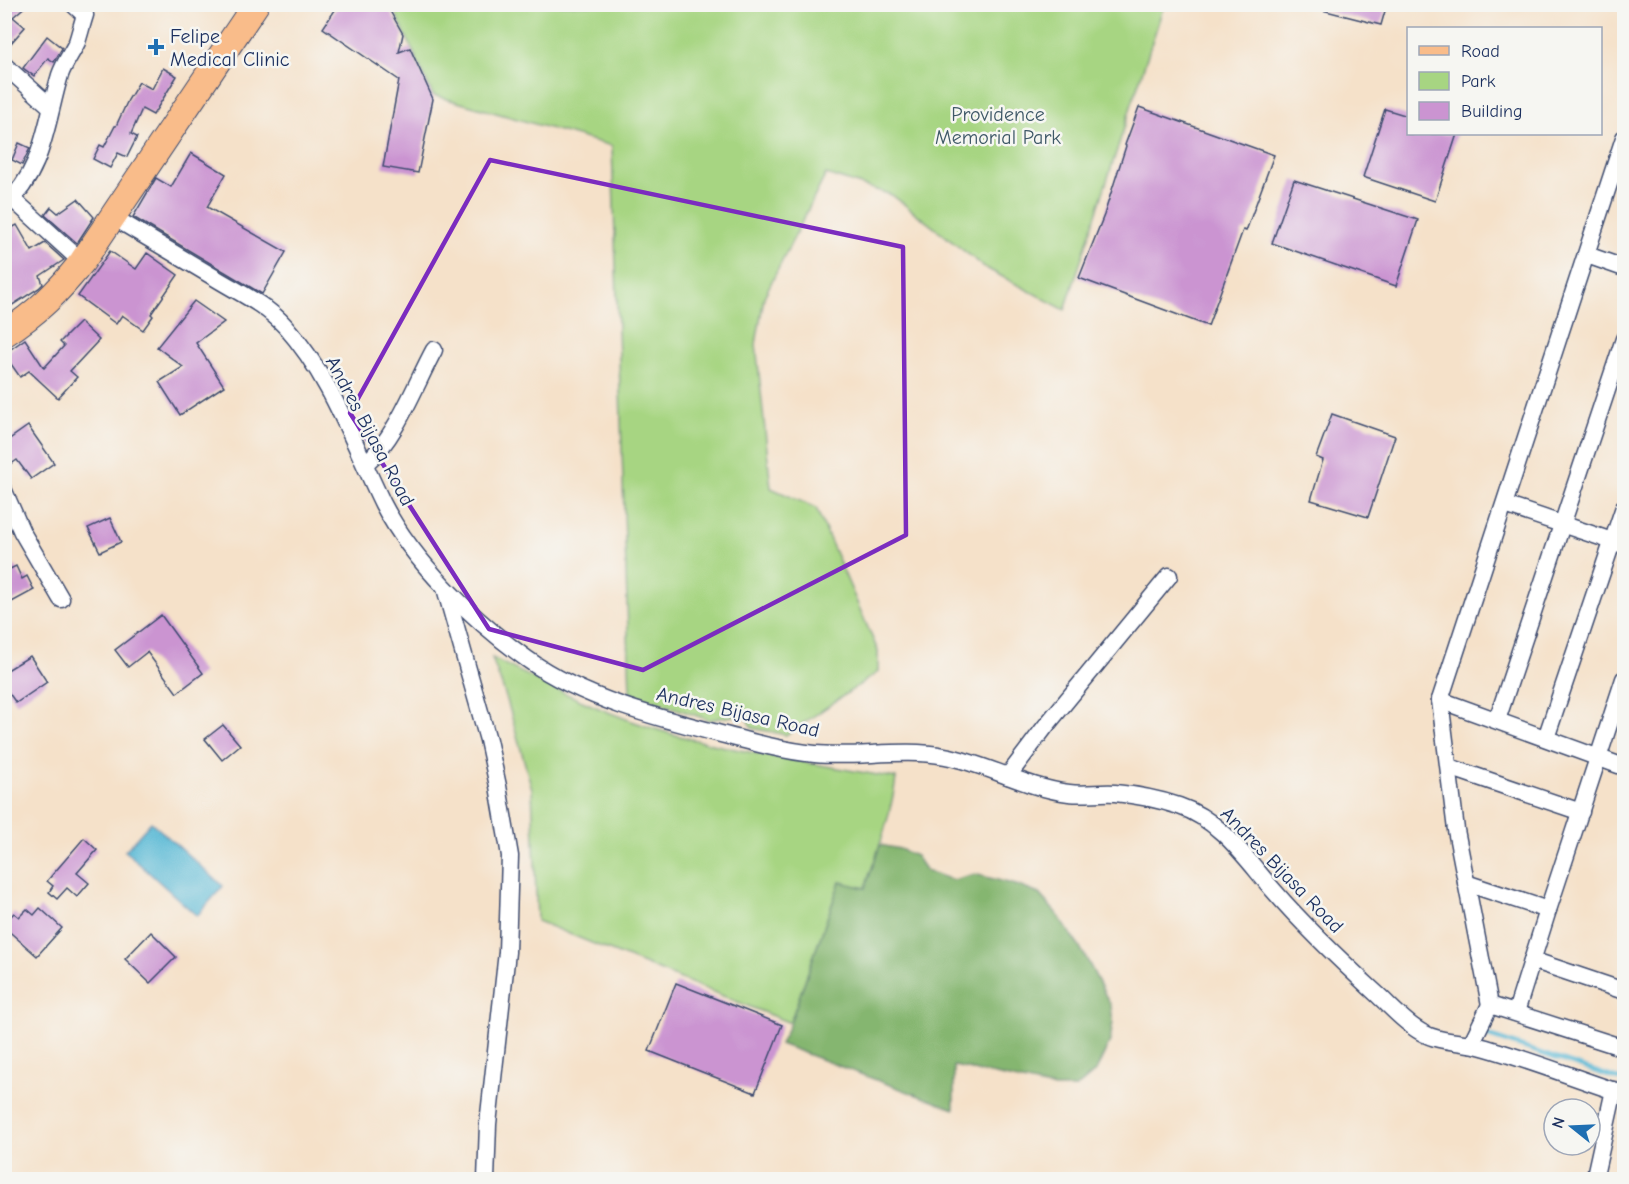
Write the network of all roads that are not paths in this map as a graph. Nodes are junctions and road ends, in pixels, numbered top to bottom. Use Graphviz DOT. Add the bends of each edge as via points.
graph roads {
  1 [pos="73,4"];
  2 [pos="256,4"];
  3 [pos="4,65"];
  4 [pos="51,107"];
  5 [pos="1624,138"];
  6 [pos="7,199"];
  7 [pos="113,217"];
  8 [pos="1587,255"];
  9 [pos="82,262"];
  10 [pos="1624,268"];
  11 [pos="4,334"];
  12 [pos="1624,339"];
  13 [pos="434,350"];
  14 [pos="366,463"];
  15 [pos="4,491"];
  16 [pos="1505,505"];
  17 [pos="1624,507"];
  18 [pos="1564,525"];
  19 [pos="1619,543"];
  20 [pos="1169,576"];
  21 [pos="445,587"];
  22 [pos="61,599"];
  23 [pos="1624,679"];
  24 [pos="1440,700"];
  25 [pos="1497,720"];
  26 [pos="1546,738"];
  27 [pos="1598,758"];
  28 [pos="1624,767"];
  29 [pos="1449,768"];
  30 [pos="1008,776"];
  31 [pos="1581,812"];
  32 [pos="1466,884"];
  33 [pos="1548,910"];
  34 [pos="1532,960"];
  35 [pos="1624,991"];
  36 [pos="1490,1005"];
  37 [pos="1516,1012"];
  38 [pos="1471,1044"];
  39 [pos="1624,1048"];
  40 [pos="1619,1092"];
  41 [pos="486,1179"];
  42 [pos="1594,1179"];
  1 -- 4 [label="street" via="84,15"];
  2 -- 7 [label="main road"];
  3 -- 4 [label="street"];
  4 -- 6 [label="street" via="30,177"];
  5 -- 8 [label="street"];
  6 -- 9 [label="street"];
  7 -- 9 [label="main road"];
  7 -- 14 [label="street, Andres Bijasa Road" via="281,321 326,384"];
  8 -- 10 [label="street"];
  8 -- 16 [label="street"];
  9 -- 11 [label="main road" via="56,294"];
  12 -- 18 [label="street"];
  13 -- 14 [label="street" via="390,435"];
  14 -- 21 [label="street, Andres Bijasa Road" via="384,506 404,538"];
  15 -- 22 [label="street" via="22,532"];
  16 -- 18 [label="street"];
  16 -- 24 [label="street"];
  17 -- 19 [label="street"];
  18 -- 19 [label="street"];
  18 -- 25 [label="street"];
  19 -- 26 [label="street"];
  20 -- 30 [label="street"];
  21 -- 30 [label="street, Andres Bijasa Road" via="504,642 555,677 671,721 778,748 820,754 908,752 941,756"];
  21 -- 41 [label="street" via="488,740 510,856 507,952 488,1124"];
  23 -- 27 [label="street"];
  24 -- 25 [label="street"];
  24 -- 29 [label="street"];
  25 -- 26 [label="street"];
  26 -- 27 [label="street"];
  27 -- 28 [label="street"];
  27 -- 31 [label="street"];
  29 -- 31 [label="street"];
  29 -- 32 [label="street"];
  30 -- 38 [label="street, Andres Bijasa Road" via="1071,793 1144,797 1183,807 1213,823 1279,896 1398,1014 1422,1033"];
  31 -- 33 [label="street"];
  32 -- 33 [label="street"];
  32 -- 36 [label="street"];
  33 -- 34 [label="street"];
  34 -- 35 [label="street"];
  34 -- 37 [label="street"];
  36 -- 37 [label="street"];
  36 -- 38 [label="street"];
  37 -- 39 [label="street"];
  38 -- 40 [label="street, Andres Bijasa Road"];
  40 -- 42 [label="street"];
}
